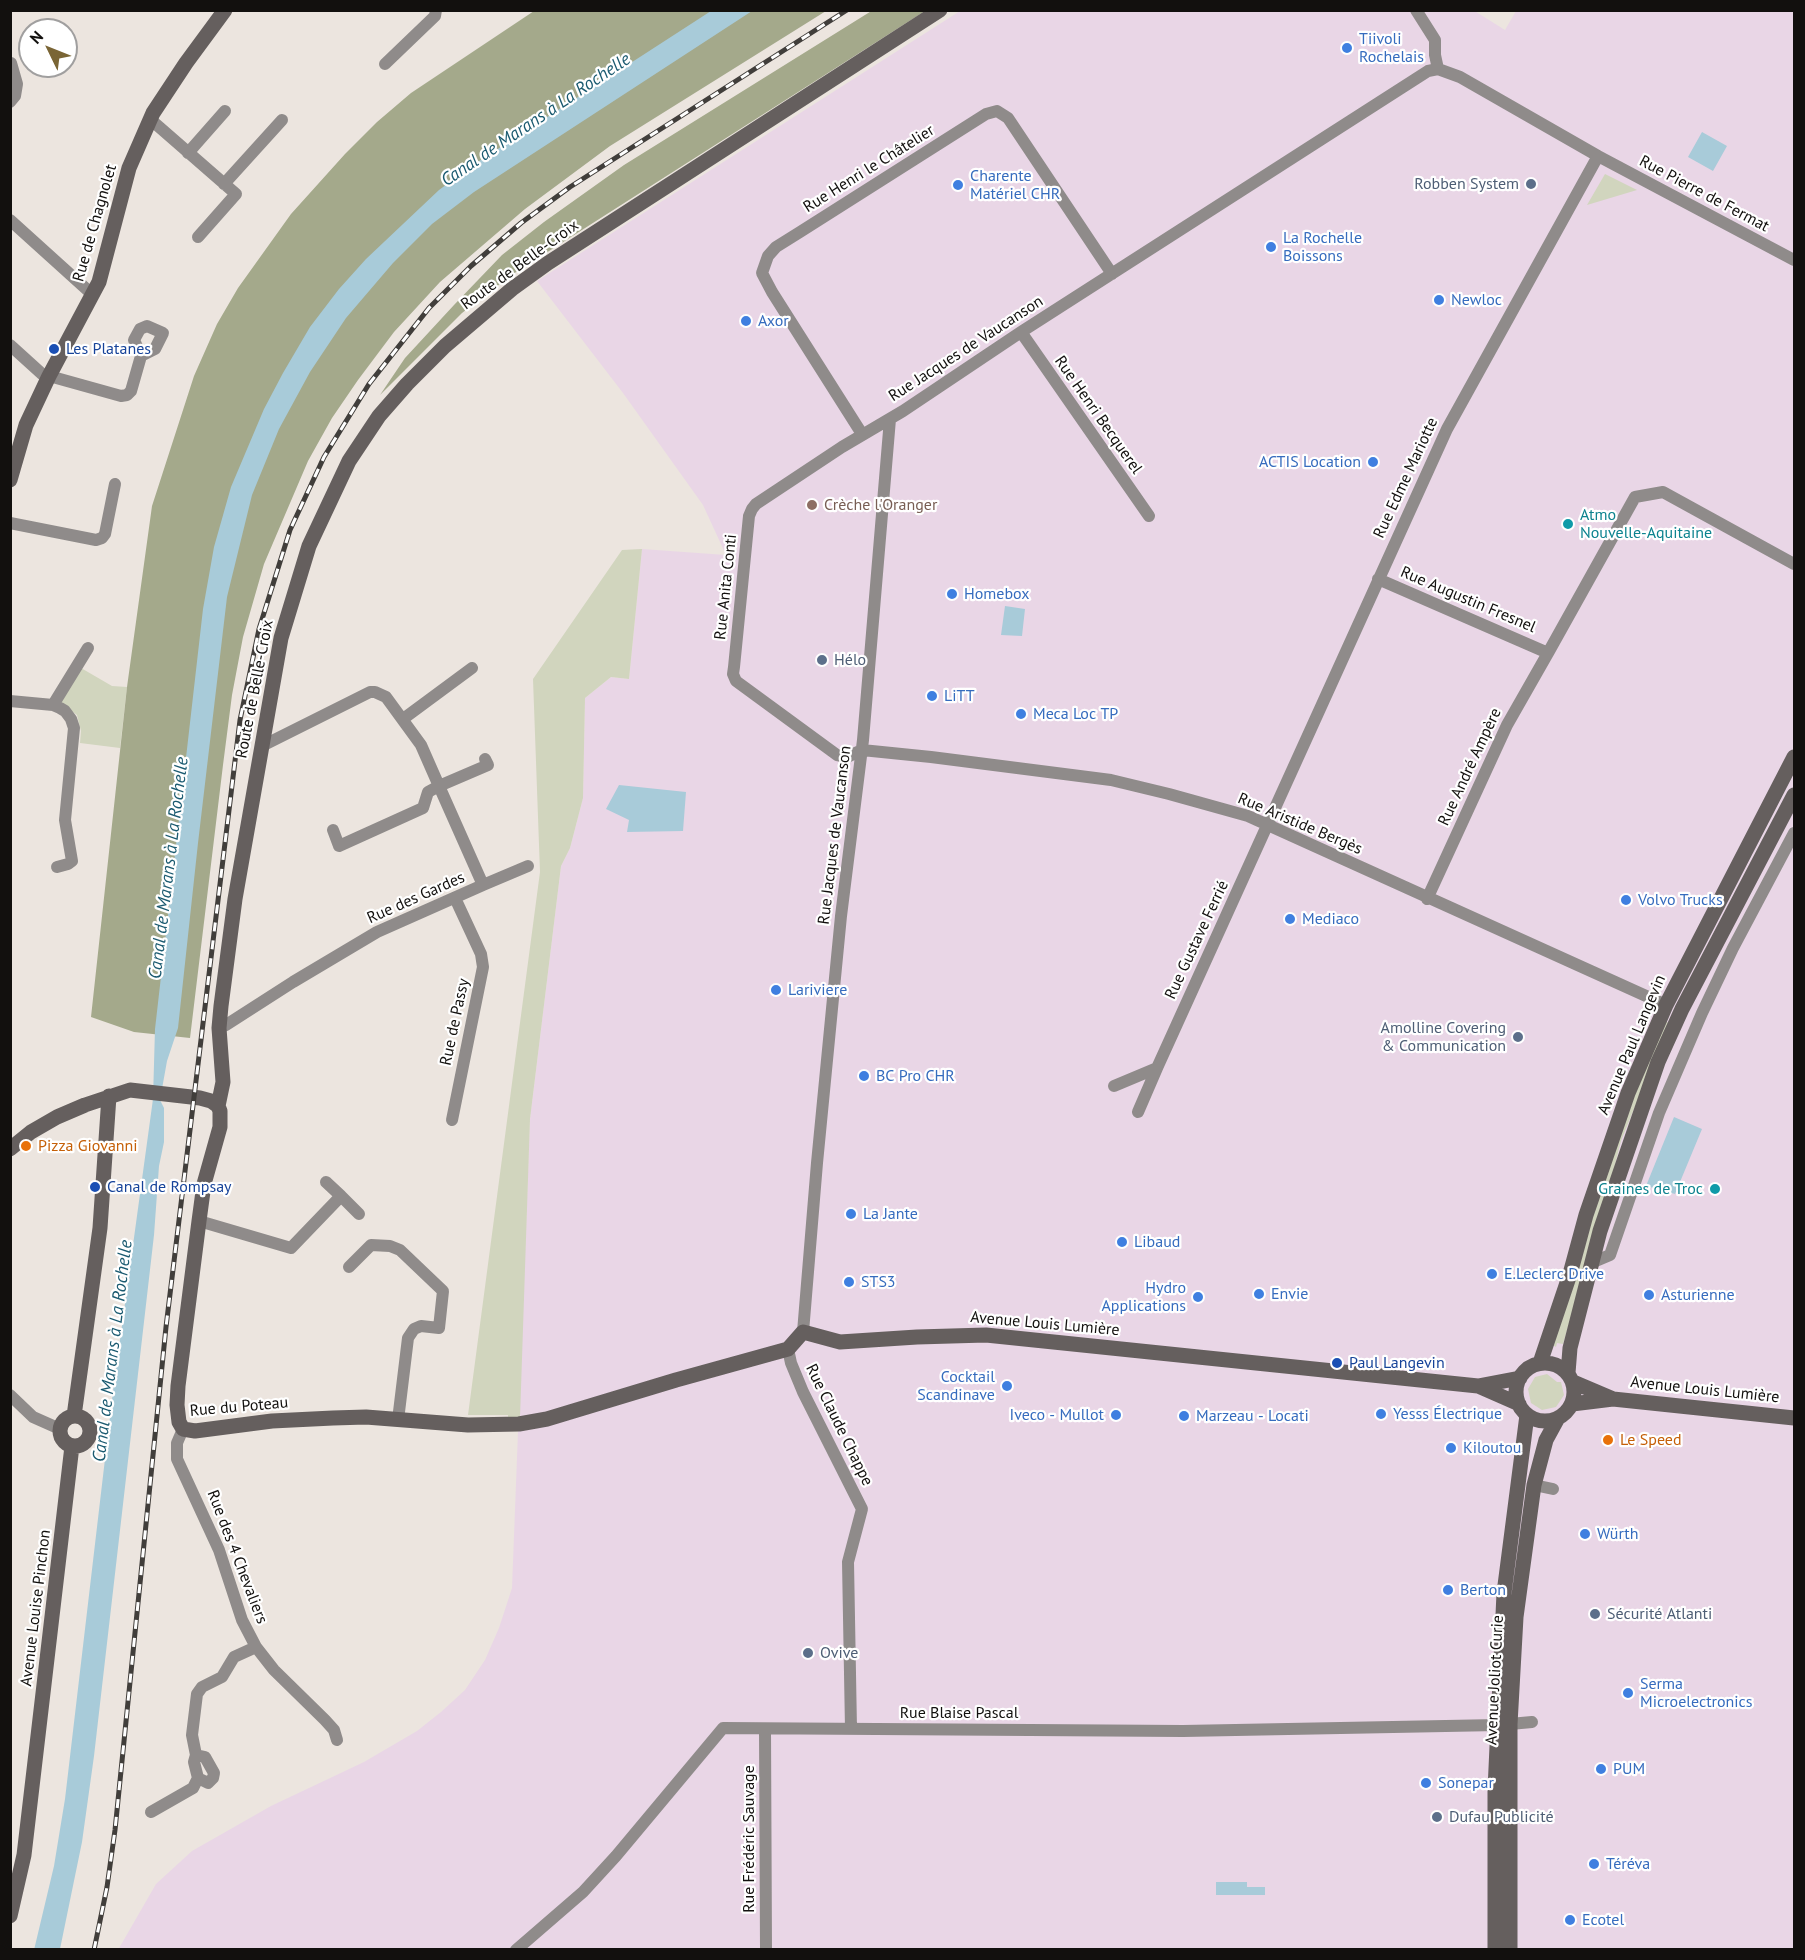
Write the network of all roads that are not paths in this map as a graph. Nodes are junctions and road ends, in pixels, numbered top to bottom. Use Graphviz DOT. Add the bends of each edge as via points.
graph roads {
  1 [pos="225,10"];
  2 [pos="436,10"];
  3 [pos="940,10"];
  4 [pos="1416,10"];
  5 [pos="12,63"];
  6 [pos="385,64"];
  7 [pos="1438,69"];
  8 [pos="10,102"];
  9 [pos="225,111"];
  10 [pos="150,119"];
  11 [pos="282,120"];
  12 [pos="188,153"];
  13 [pos="1598,156"];
  14 [pos="225,184"];
  15 [pos="10,220"];
  16 [pos="198,237"];
  17 [pos="1794,260"];
  18 [pos="1112,273"];
  19 [pos="93,295"];
  20 [pos="1021,332"];
  21 [pos="10,345"];
  22 [pos="141,356"];
  23 [pos="49,376"];
  24 [pos="890,419"];
  25 [pos="862,434"];
  26 [pos="16,435"];
  27 [pos="13,459"];
  28 [pos="10,480"];
  29 [pos="115,484"];
  30 [pos="1149,516"];
  31 [pos="10,523"];
  32 [pos="1794,564"];
  33 [pos="1378,579"];
  34 [pos="88,648"];
  35 [pos="1548,653"];
  36 [pos="472,669"];
  37 [pos="10,700"];
  38 [pos="53,705"];
  39 [pos="403,719"];
  40 [pos="262,746"];
  41 [pos="862,750"];
  42 [pos="1794,757"];
  43 [pos="486,759"];
  44 [pos="439,786"];
  45 [pos="1794,795"];
  46 [pos="1762,816"];
  47 [pos="1778,825"];
  48 [pos="1268,826"];
  49 [pos="333,830"];
  50 [pos="1794,834"];
  51 [pos="528,866"];
  52 [pos="57,867"];
  53 [pos="483,885"];
  54 [pos="455,898"];
  55 [pos="1428,898"];
  56 [pos="1666,1005"];
  57 [pos="219,1028"];
  58 [pos="1157,1068"];
  59 [pos="1114,1086"];
  60 [pos="109,1096"];
  61 [pos="85,1105"];
  62 [pos="218,1106"];
  63 [pos="1138,1112"];
  64 [pos="106,1119"];
  65 [pos="452,1120"];
  66 [pos="10,1149"];
  67 [pos="326,1182"];
  68 [pos="341,1196"];
  69 [pos="359,1214"];
  70 [pos="199,1221"];
  71 [pos="1591,1263"];
  72 [pos="349,1267"];
  73 [pos="803,1332"];
  74 [pos="788,1349"];
  75 [pos="1540,1363"];
  76 [pos="1520,1378"];
  77 [pos="1570,1378"];
  78 [pos="1478,1386"];
  79 [pos="10,1395"];
  80 [pos="1613,1399"];
  81 [pos="1572,1404"];
  82 [pos="1523,1409"];
  83 [pos="74,1416"];
  84 [pos="1558,1418"];
  85 [pos="1794,1418"];
  86 [pos="398,1420"];
  87 [pos="183,1428"];
  88 [pos="60,1429"];
  89 [pos="72,1446"];
  90 [pos="1534,1485"];
  91 [pos="1553,1489"];
  92 [pos="256,1647"];
  93 [pos="1532,1722"];
  94 [pos="1504,1725"];
  95 [pos="765,1729"];
  96 [pos="851,1729"];
  97 [pos="337,1740"];
  98 [pos="151,1812"];
  99 [pos="10,1916"];
  100 [pos="516,1950"];
  101 [pos="766,1950"];
  102 [pos="1495,1950"];
  103 [pos="1510,1950"];
  1 -- 10 [label="street, Rue de Chagnolet"];
  2 -- 6 [label="street" via="435,16"];
  3 -- 40 [label="street, Route de Belle-Croix" via="539,270 482,313 407,384 358,446 309,546 281,638"];
  4 -- 7 [label="street" via="1435,40"];
  5 -- 8 [label="street" via="17,84"];
  7 -- 13 [label="street" via="1460,76"];
  7 -- 18 [label="street, Rue Jacques de Vaucanson" via="1428,71"];
  9 -- 12 [label="street"];
  10 -- 12 [label="street"];
  10 -- 19 [label="street, Rue de Chagnolet" via="129,168"];
  11 -- 14 [label="street"];
  12 -- 14 [label="street"];
  13 -- 17 [label="street, Rue Pierre de Fermat"];
  13 -- 33 [label="street, Rue Edme Mariotte" via="1447,429"];
  14 -- 16 [label="street" via="236,194"];
  15 -- 19 [label="street"];
  18 -- 20 [label="street, Rue Jacques de Vaucanson"];
  18 -- 25 [label="street, Rue Henri le Châtelier" via="1008,118 997,111 986,114 776,247 762,273"];
  19 -- 23 [label="street, Rue de Chagnolet"];
  20 -- 24 [label="street, Rue Jacques de Vaucanson"];
  20 -- 30 [label="street, Rue Henri Becquerel"];
  21 -- 23 [label="street"];
  22 -- 23 [label="street" via="127,395"];
  23 -- 26 [label="street, Rue de Chagnolet"];
  24 -- 25 [label="street, Rue Anita Conti"];
  24 -- 41 [label="street, Rue Jacques de Vaucanson"];
  25 -- 41 [label="street, Rue Anita Conti" via="752,509 733,674 742,686 837,755 848,757"];
  26 -- 27 [label="street, Rue de Chagnolet"];
  27 -- 28 [label="street, Rue de Chagnolet"];
  29 -- 31 [label="street" via="102,538"];
  32 -- 35 [label="street, Rue Augustin Fresnel" via="1663,492 1635,497"];
  33 -- 35 [label="street, Rue Augustin Fresnel"];
  33 -- 48 [label="street, Rue Edme Mariotte"];
  34 -- 38 [label="street"];
  35 -- 55 [label="street, Rue André Ampère" via="1507,725"];
  36 -- 39 [label="street"];
  37 -- 38 [label="street"];
  38 -- 52 [label="street" via="65,711 74,728 65,820 72,861"];
  39 -- 40 [label="street, Rue des Gardes" via="386,697 370,692"];
  39 -- 44 [label="street, Rue des Gardes" via="421,745"];
  40 -- 57 [label="street, Route de Belle-Croix" via="235,899"];
  41 -- 48 [label="street, Rue Aristide Bergès" via="1111,780 1248,816"];
  41 -- 73 [label="street, Rue Jacques de Vaucanson" via="841,916"];
  42 -- 46 [label="street, Avenue Paul Langevin"];
  43 -- 44 [label="street" via="488,765"];
  44 -- 49 [label="street" via="428,792 423,808 339,846"];
  44 -- 53 [label="street, Rue des Gardes"];
  45 -- 47 [label="street, Avenue Paul Langevin"];
  46 -- 47 [label="street"];
  46 -- 56 [label="street, Avenue Paul Langevin"];
  47 -- 50 [label="street"];
  47 -- 71 [label="street, Avenue Paul Langevin" via="1658,1062"];
  48 -- 55 [label="street, Rue Aristide Bergès"];
  48 -- 58 [label="street, Rue Gustave Ferrié"];
  50 -- 71 [label="street" via="1702,1013 1659,1113 1610,1255"];
  51 -- 53 [label="street"];
  53 -- 54 [label="street, Rue des Gardes"];
  54 -- 57 [label="street, Rue des Gardes" via="377,932"];
  54 -- 65 [label="street, Rue de Passy" via="481,954 483,967"];
  55 -- 56 [label="street, Rue Aristide Bergès"];
  56 -- 75 [label="street, Avenue Paul Langevin" via="1624,1104"];
  57 -- 62 [label="street, Route de Belle-Croix" via="223,1082"];
  58 -- 59 [label="street"];
  58 -- 63 [label="street, Rue Gustave Ferrié"];
  60 -- 61 [label="street"];
  60 -- 62 [label="street" via="139,1090 210,1101"];
  60 -- 64 [label="street"];
  61 -- 64 [label="street"];
  61 -- 66 [label="street" via="46,1123"];
  62 -- 70 [label="street, Rue du Poteau" via="220,1126 204,1184"];
  64 -- 83 [label="street" via="100,1228"];
  67 -- 68 [label="street"];
  68 -- 69 [label="street"];
  68 -- 70 [label="street" via="291,1248"];
  70 -- 87 [label="street, Rue du Poteau" via="178,1394 178,1417"];
  71 -- 77 [label="street, Avenue Paul Langevin" via="1568,1358"];
  72 -- 86 [label="street" via="371,1245 390,1246 400,1250 443,1291 439,1328 421,1326 408,1338"];
  73 -- 74 [label="street"];
  73 -- 78 [label="street, Avenue Louis Lumière" via="840,1342 986,1335"];
  74 -- 86 [label="street, Rue du Poteau" via="547,1419 468,1425"];
  74 -- 96 [label="street, Rue Claude Chappe" via="803,1392 862,1509 848,1562"];
  75 -- 76 [label="street"];
  75 -- 77 [label="street" via="1556,1365"];
  76 -- 78 [label="street, Avenue Louis Lumière"];
  76 -- 82 [label="street" via="1517,1387"];
  77 -- 80 [label="street, Avenue Louis Lumière"];
  77 -- 81 [label="street" via="1574,1389"];
  78 -- 82 [label="street, Avenue Louis Lumière"];
  79 -- 88 [label="street" via="33,1417"];
  80 -- 81 [label="street, Avenue Louis Lumière"];
  80 -- 85 [label="street, Avenue Louis Lumière"];
  81 -- 84 [label="street"];
  82 -- 84 [label="street" via="1542,1421"];
  82 -- 94 [label="street, Avenue Joliot Curie" via="1504,1593"];
  83 -- 88 [label="street" via="65,1420"];
  83 -- 89 [label="street" via="84,1419 90,1432 86,1442"];
  84 -- 90 [label="street, Avenue Joliot Curie" via="1546,1440"];
  86 -- 87 [label="street, Rue du Poteau" via="333,1418 195,1431"];
  87 -- 92 [label="street, Rue des 4 Chevaliers" via="177,1443 177,1459 213,1534 242,1620"];
  88 -- 89 [label="street" via="64,1442"];
  89 -- 99 [label="street, Avenue Louise Pinchon" via="27,1832"];
  90 -- 91 [label="street"];
  90 -- 94 [label="street, Avenue Joliot Curie"];
  92 -- 97 [label="street, Rue des 4 Chevaliers" via="334,1730"];
  92 -- 98 [label="street" via="234,1657 222,1677 197,1694 192,1736 198,1778 193,1788"];
  93 -- 94 [label="street, Rue Blaise Pascal"];
  94 -- 96 [label="street, Rue Blaise Pascal" via="1183,1731"];
  94 -- 102 [label="street, Avenue Joliot Curie" via="1495,1790"];
  94 -- 103 [label="street, Avenue Joliot Curie"];
  95 -- 96 [label="street, Rue Blaise Pascal"];
  95 -- 100 [label="street, Rue Blaise Pascal" via="723,1728 583,1892"];
  95 -- 101 [label="street, Rue Frédéric Sauvage"];
}
